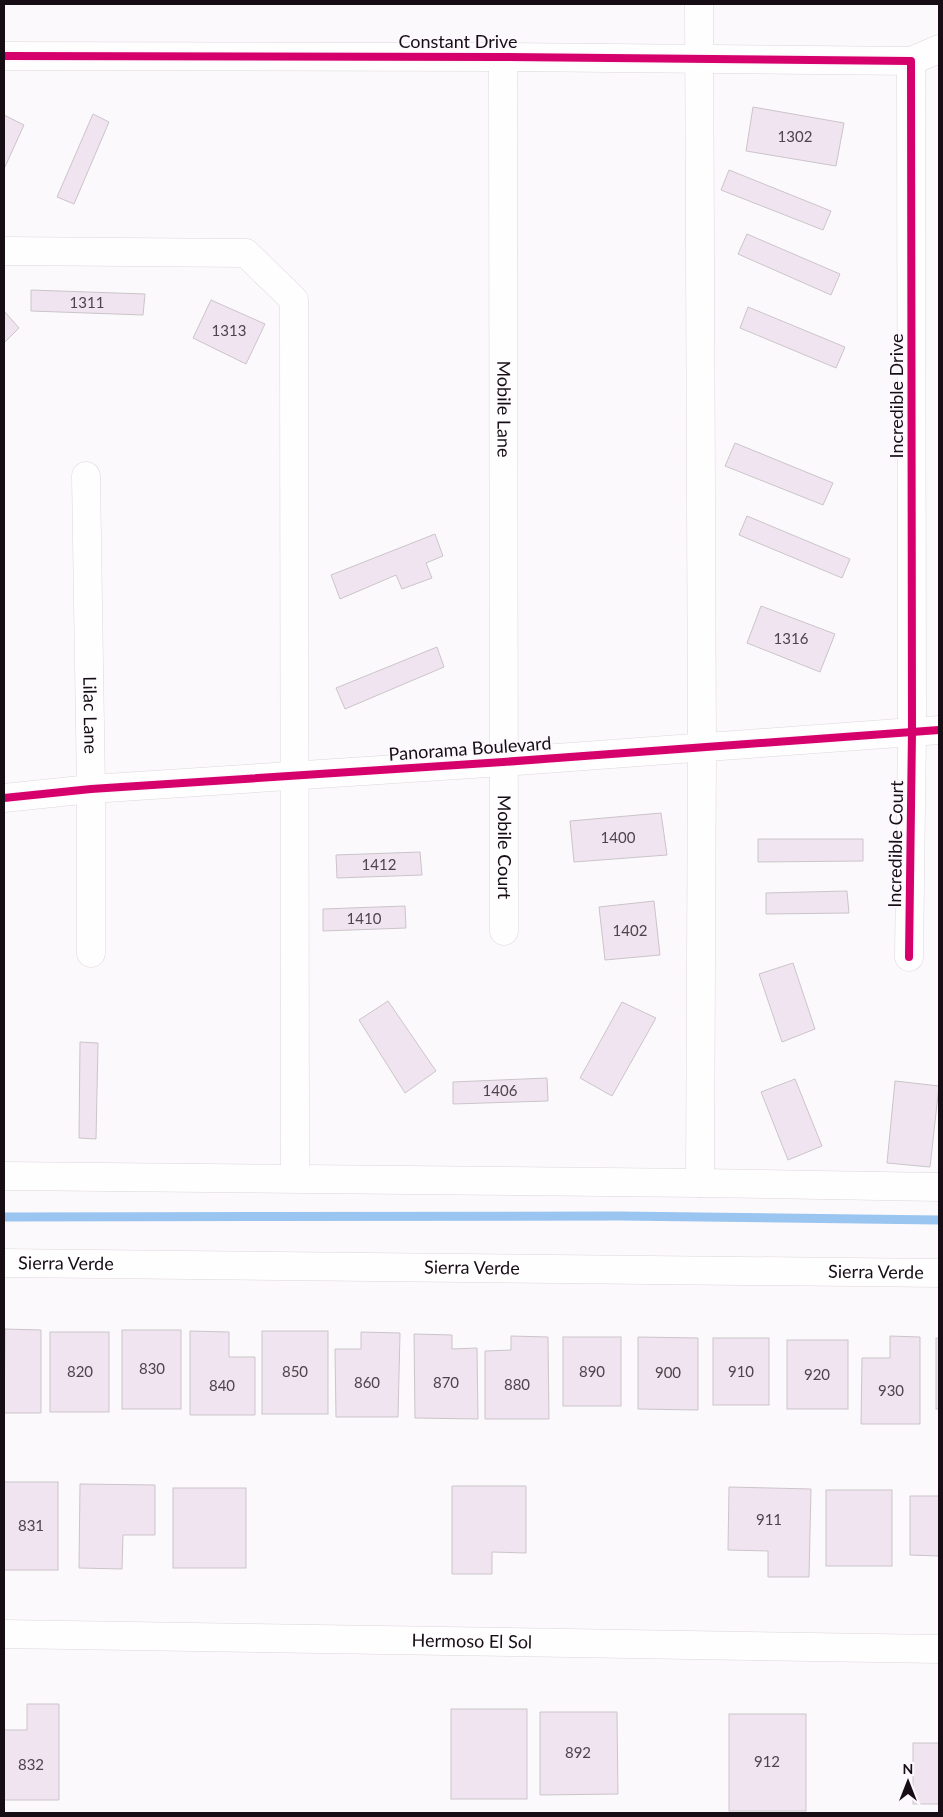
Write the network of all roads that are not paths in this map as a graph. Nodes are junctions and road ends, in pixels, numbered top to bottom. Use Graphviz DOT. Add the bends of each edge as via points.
graph roads {
  1 [pos="699,4"];
  2 [pos="939,49"];
  3 [pos="4,56"];
  4 [pos="503,57"];
  5 [pos="699,59"];
  6 [pos="911,61"];
  7 [pos="4,251"];
  8 [pos="86,476"];
  9 [pos="939,730"];
  10 [pos="912,732"];
  11 [pos="702,747"];
  12 [pos="503,762"];
  13 [pos="294,776"];
  14 [pos="91,789"];
  15 [pos="4,798"];
  16 [pos="504,931"];
  17 [pos="91,953"];
  18 [pos="909,957"];
  19 [pos="4,1176"];
  20 [pos="295,1178"];
  21 [pos="700,1183"];
  22 [pos="939,1188"];
  23 [pos="4,1263"];
  24 [pos="939,1273"];
  25 [pos="4,1634"];
  26 [pos="939,1649"];
  1 -- 5 [label="street"];
  2 -- 6 [label="street"];
  3 -- 4 [label="street, Constant Drive"];
  4 -- 5 [label="street, Constant Drive"];
  4 -- 12 [label="street, Mobile Lane"];
  5 -- 6 [label="street, Constant Drive"];
  5 -- 11 [label="street"];
  6 -- 10 [label="street, Incredible Drive"];
  7 -- 13 [label="street" via="246,253 294,300"];
  8 -- 14 [label="street, Lilac Lane"];
  9 -- 10 [label="street, Panorama Boulevard"];
  10 -- 11 [label="street, Panorama Boulevard"];
  10 -- 18 [label="street, Incredible Court"];
  11 -- 12 [label="street, Panorama Boulevard"];
  11 -- 21 [label="street"];
  12 -- 13 [label="street, Panorama Boulevard"];
  12 -- 16 [label="street, Mobile Court"];
  13 -- 14 [label="street, Panorama Boulevard"];
  13 -- 20 [label="street"];
  14 -- 15 [label="street, Panorama Boulevard"];
  14 -- 17 [label="street, Lilac Lane"];
  19 -- 20 [label="street"];
  20 -- 21 [label="street"];
  21 -- 22 [label="street"];
  23 -- 24 [label="street, Sierra Verde"];
  25 -- 26 [label="street, Hermoso El Sol"];
}
